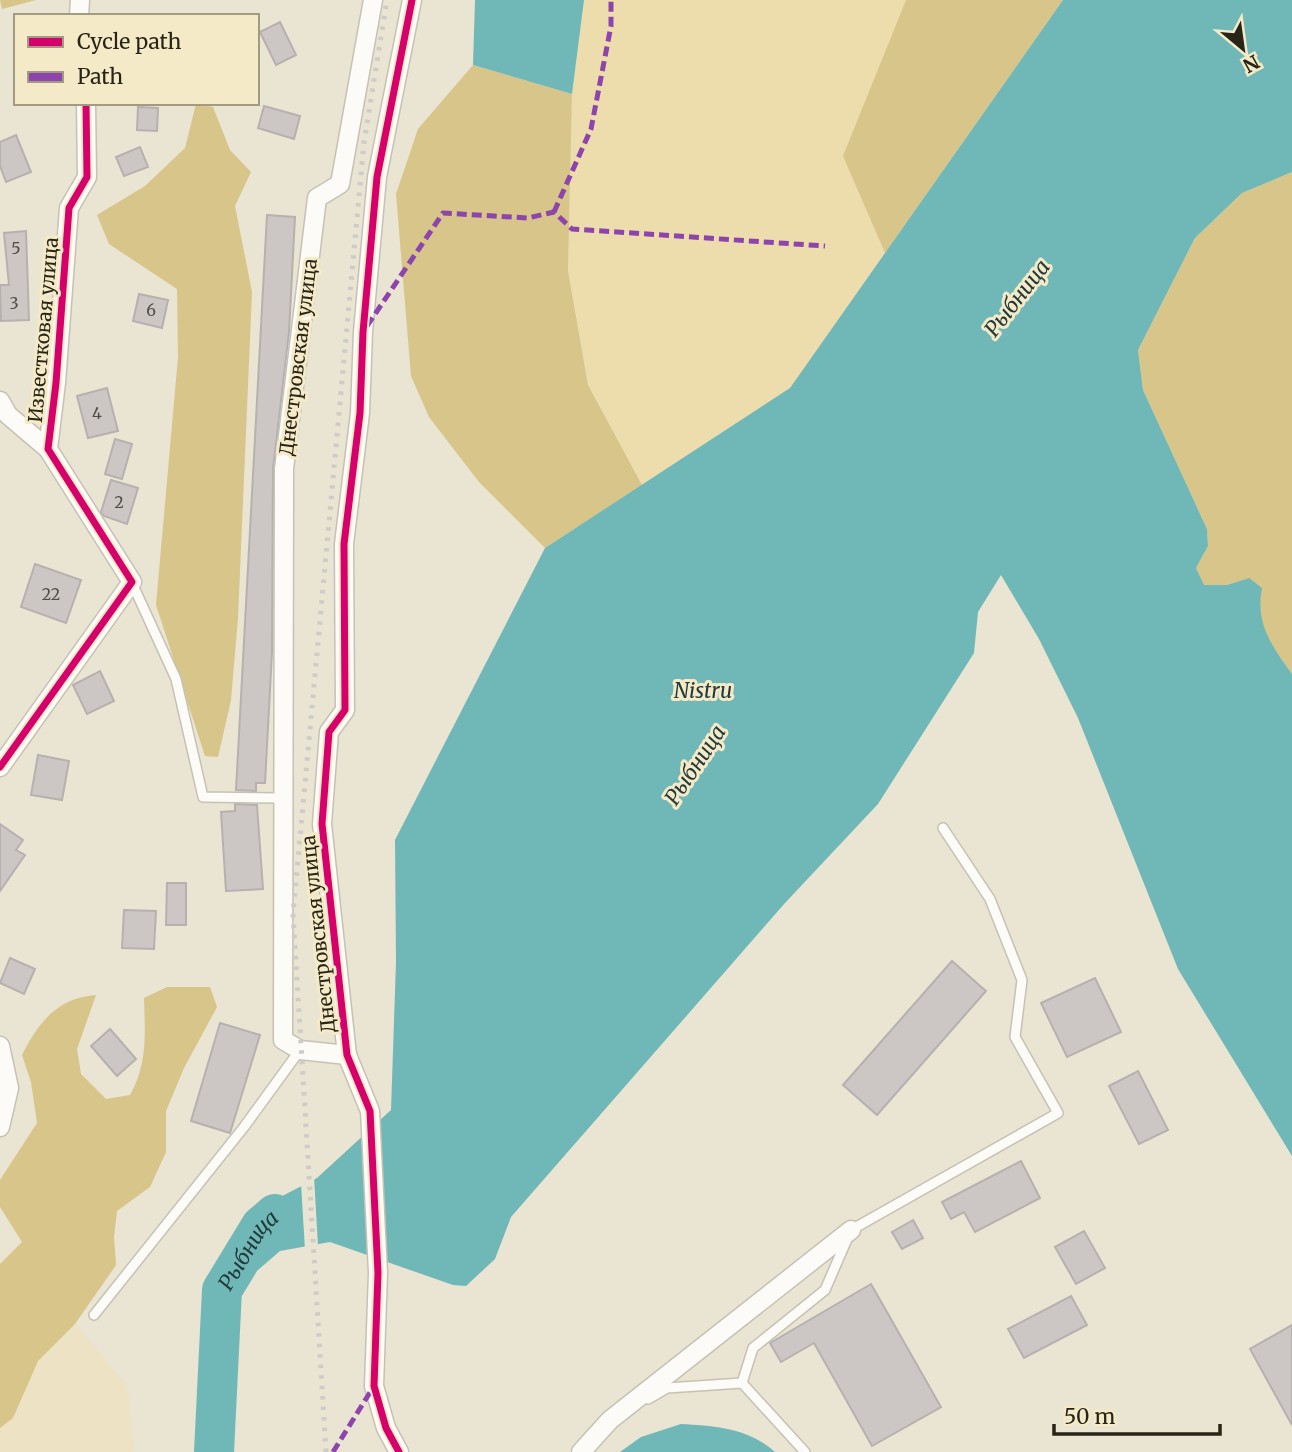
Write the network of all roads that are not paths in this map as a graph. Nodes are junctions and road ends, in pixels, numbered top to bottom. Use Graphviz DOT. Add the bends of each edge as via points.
graph roads {
  1 [pos="373,0"];
  2 [pos="412,0"];
  3 [pos="86,105"];
  4 [pos="0,401"];
  5 [pos="48,449"];
  6 [pos="132,582"];
  7 [pos="0,767"];
  8 [pos="283,798"];
  9 [pos="943,828"];
  10 [pos="0,1046"];
  11 [pos="300,1050"];
  12 [pos="347,1055"];
  13 [pos="0,1127"];
  14 [pos="851,1230"];
  15 [pos="94,1315"];
  16 [pos="742,1383"];
  17 [pos="610,1420"];
  18 [pos="399,1452"];
  19 [pos="581,1452"];
  20 [pos="806,1452"];
  1 -- 8 [label="street, Днестровская улица" via="340,184 317,198 284,469"];
  2 -- 12 [label="street, Днестровская улица" via="377,177 360,413 344,544 345,710 329,732 322,824"];
  3 -- 5 [label="street, Известковая улица" via="87,177 69,208"];
  4 -- 5 [label="street" via="8,415"];
  5 -- 6 [label="street, Известковая улица"];
  6 -- 7 [label="street"];
  6 -- 8 [label="lane" via="176,679 203,797"];
  8 -- 11 [label="street, Днестровская улица" via="283,1040"];
  9 -- 14 [label="lane" via="990,899 1022,979 1014,1037 1058,1113"];
  10 -- 13 [label="street" via="9,1088"];
  11 -- 12 [label="street, Днестровская улица"];
  11 -- 15 [label="lane"];
  12 -- 18 [label="street, Днестровская улица" via="370,1111 378,1273 374,1386 386,1428"];
  14 -- 16 [label="lane" via="825,1290 753,1348"];
  14 -- 17 [label="street"];
  16 -- 17 [label="lane" via="667,1388"];
  16 -- 20 [label="lane"];
  17 -- 19 [label="street"];
}
